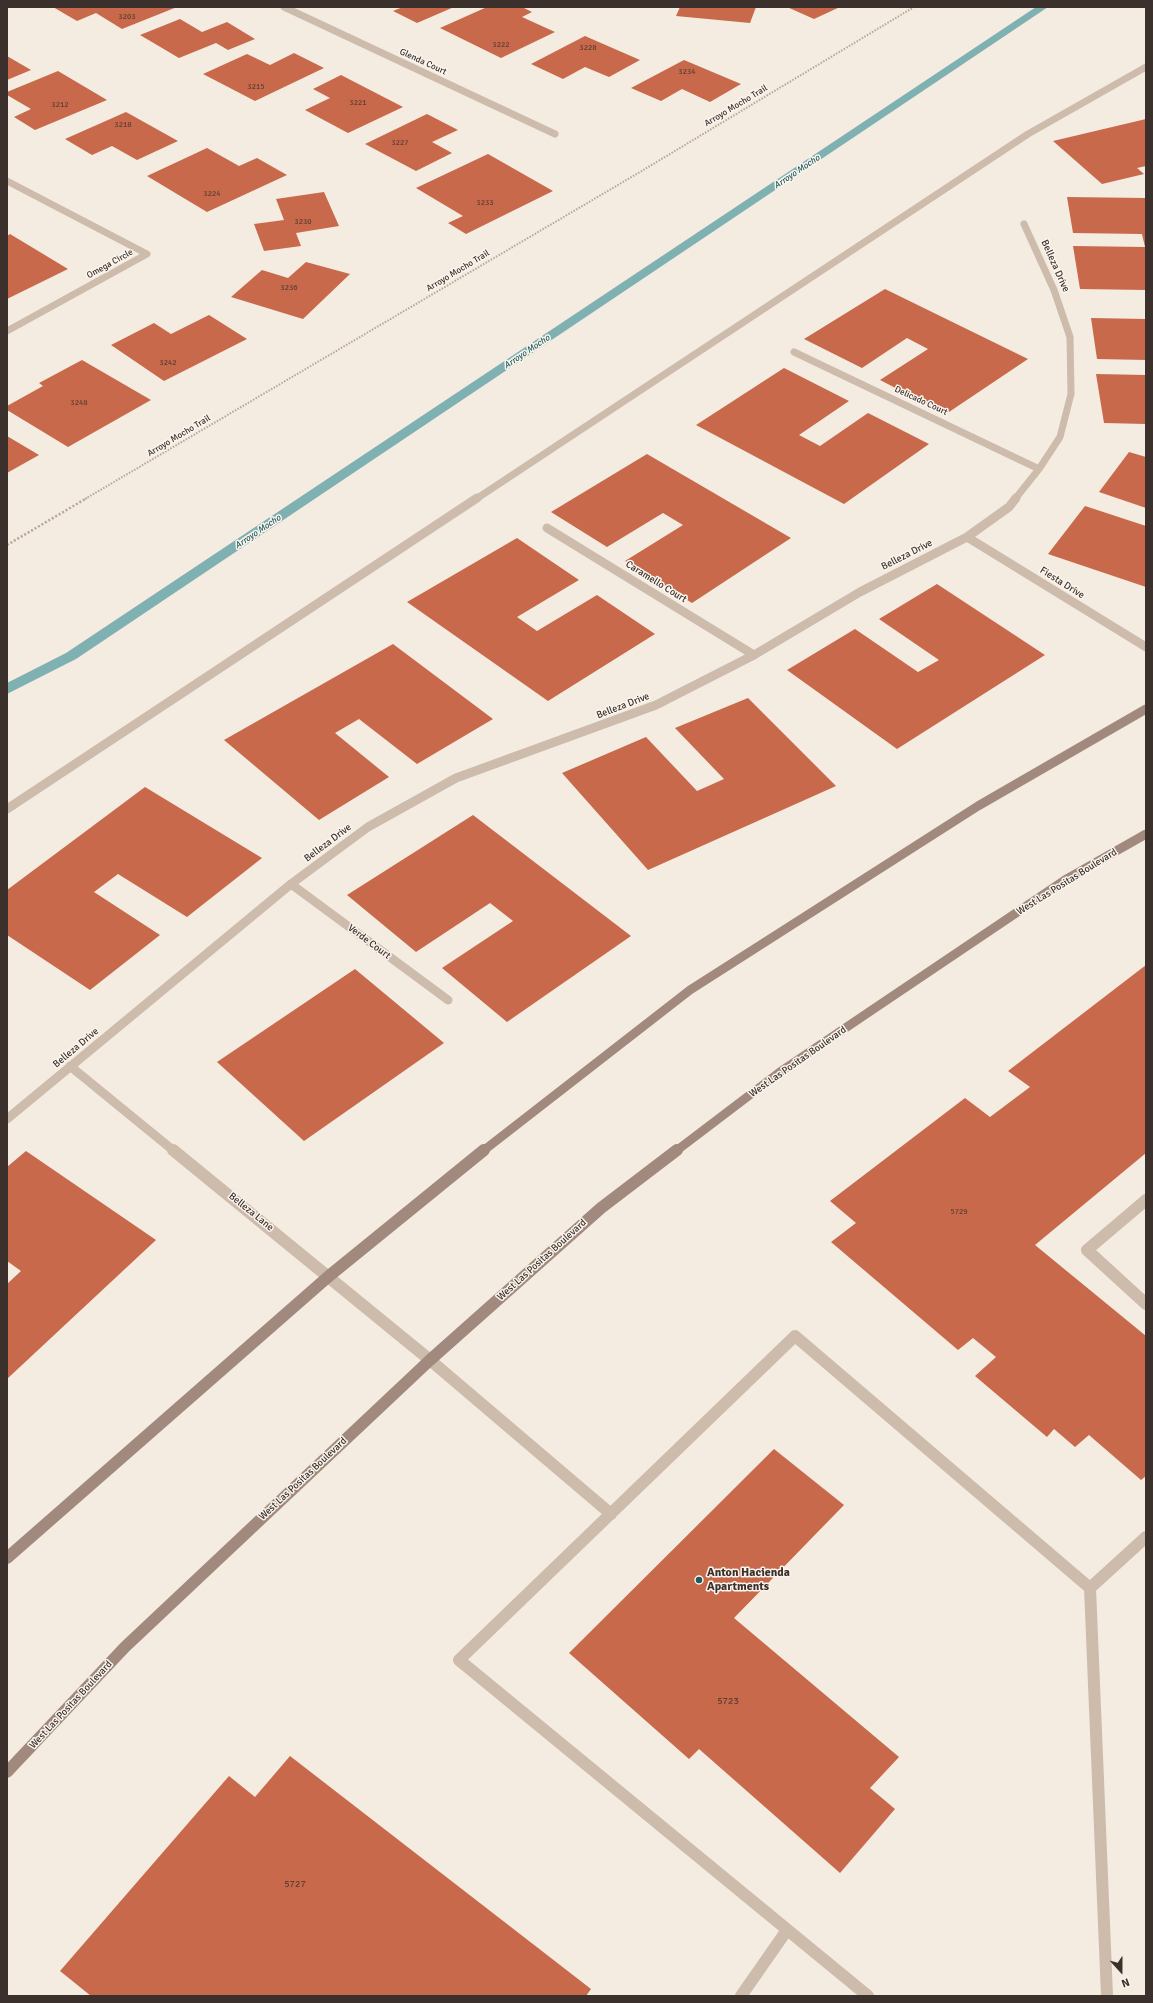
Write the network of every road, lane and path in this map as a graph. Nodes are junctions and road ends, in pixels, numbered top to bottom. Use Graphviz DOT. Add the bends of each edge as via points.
graph roads {
  1 [pos="284,7"];
  2 [pos="914,7"];
  3 [pos="1146,67"];
  4 [pos="555,134"];
  5 [pos="7,181"];
  6 [pos="1024,224"];
  7 [pos="7,331"];
  8 [pos="794,352"];
  9 [pos="1039,469"];
  10 [pos="547,528"];
  11 [pos="967,537"];
  12 [pos="7,545"];
  13 [pos="1146,647"];
  14 [pos="754,655"];
  15 [pos="1146,709"];
  16 [pos="7,809"];
  17 [pos="1146,834"];
  18 [pos="291,884"];
  19 [pos="448,1000"];
  20 [pos="70,1066"];
  21 [pos="7,1119"];
  22 [pos="1146,1200"];
  23 [pos="329,1276"];
  24 [pos="1146,1304"];
  25 [pos="430,1360"];
  26 [pos="611,1514"];
  27 [pos="1146,1537"];
  28 [pos="7,1558"];
  29 [pos="1090,1588"];
  30 [pos="7,1772"];
  31 [pos="787,1930"];
  32 [pos="741,1996"];
  33 [pos="868,1996"];
  34 [pos="1107,1996"];
  1 -- 4 [label="street, Glenda Court"];
  2 -- 12 [label="path, Arroyo Mocho Trail" via="640,172"];
  3 -- 16 [label="street" via="1028,134"];
  5 -- 7 [label="street, Omega Circle" via="147,254"];
  6 -- 9 [label="street, Belleza Drive" via="1054,290 1070,338 1071,394 1060,436"];
  8 -- 9 [label="street, Delicado Court"];
  9 -- 11 [label="street, Belleza Drive" via="1009,507"];
  10 -- 14 [label="street, Caramello Court"];
  11 -- 13 [label="street, Fiesta Drive"];
  11 -- 14 [label="street, Belleza Drive" via="860,592"];
  14 -- 18 [label="street, Belleza Drive" via="656,705 456,778 368,827"];
  15 -- 23 [label="main road" via="978,806 690,990 509,1130"];
  17 -- 25 [label="main road, West Las Positas Boulevard" via="1065,880 780,1072 601,1208"];
  18 -- 19 [label="street, Verde Court"];
  18 -- 20 [label="street, Belleza Drive"];
  20 -- 21 [label="street, Belleza Drive"];
  20 -- 23 [label="street, Belleza Lane"];
  22 -- 24 [label="street" via="1087,1250"];
  23 -- 25 [label="street, Belleza Lane"];
  23 -- 28 [label="main road"];
  25 -- 26 [label="street, Belleza Lane"];
  25 -- 30 [label="main road, West Las Positas Boulevard" via="125,1647"];
  26 -- 29 [label="street" via="796,1336"];
  26 -- 31 [label="street" via="459,1660"];
  27 -- 29 [label="street"];
  29 -- 34 [label="street"];
  31 -- 32 [label="street"];
  31 -- 33 [label="street"];
}
